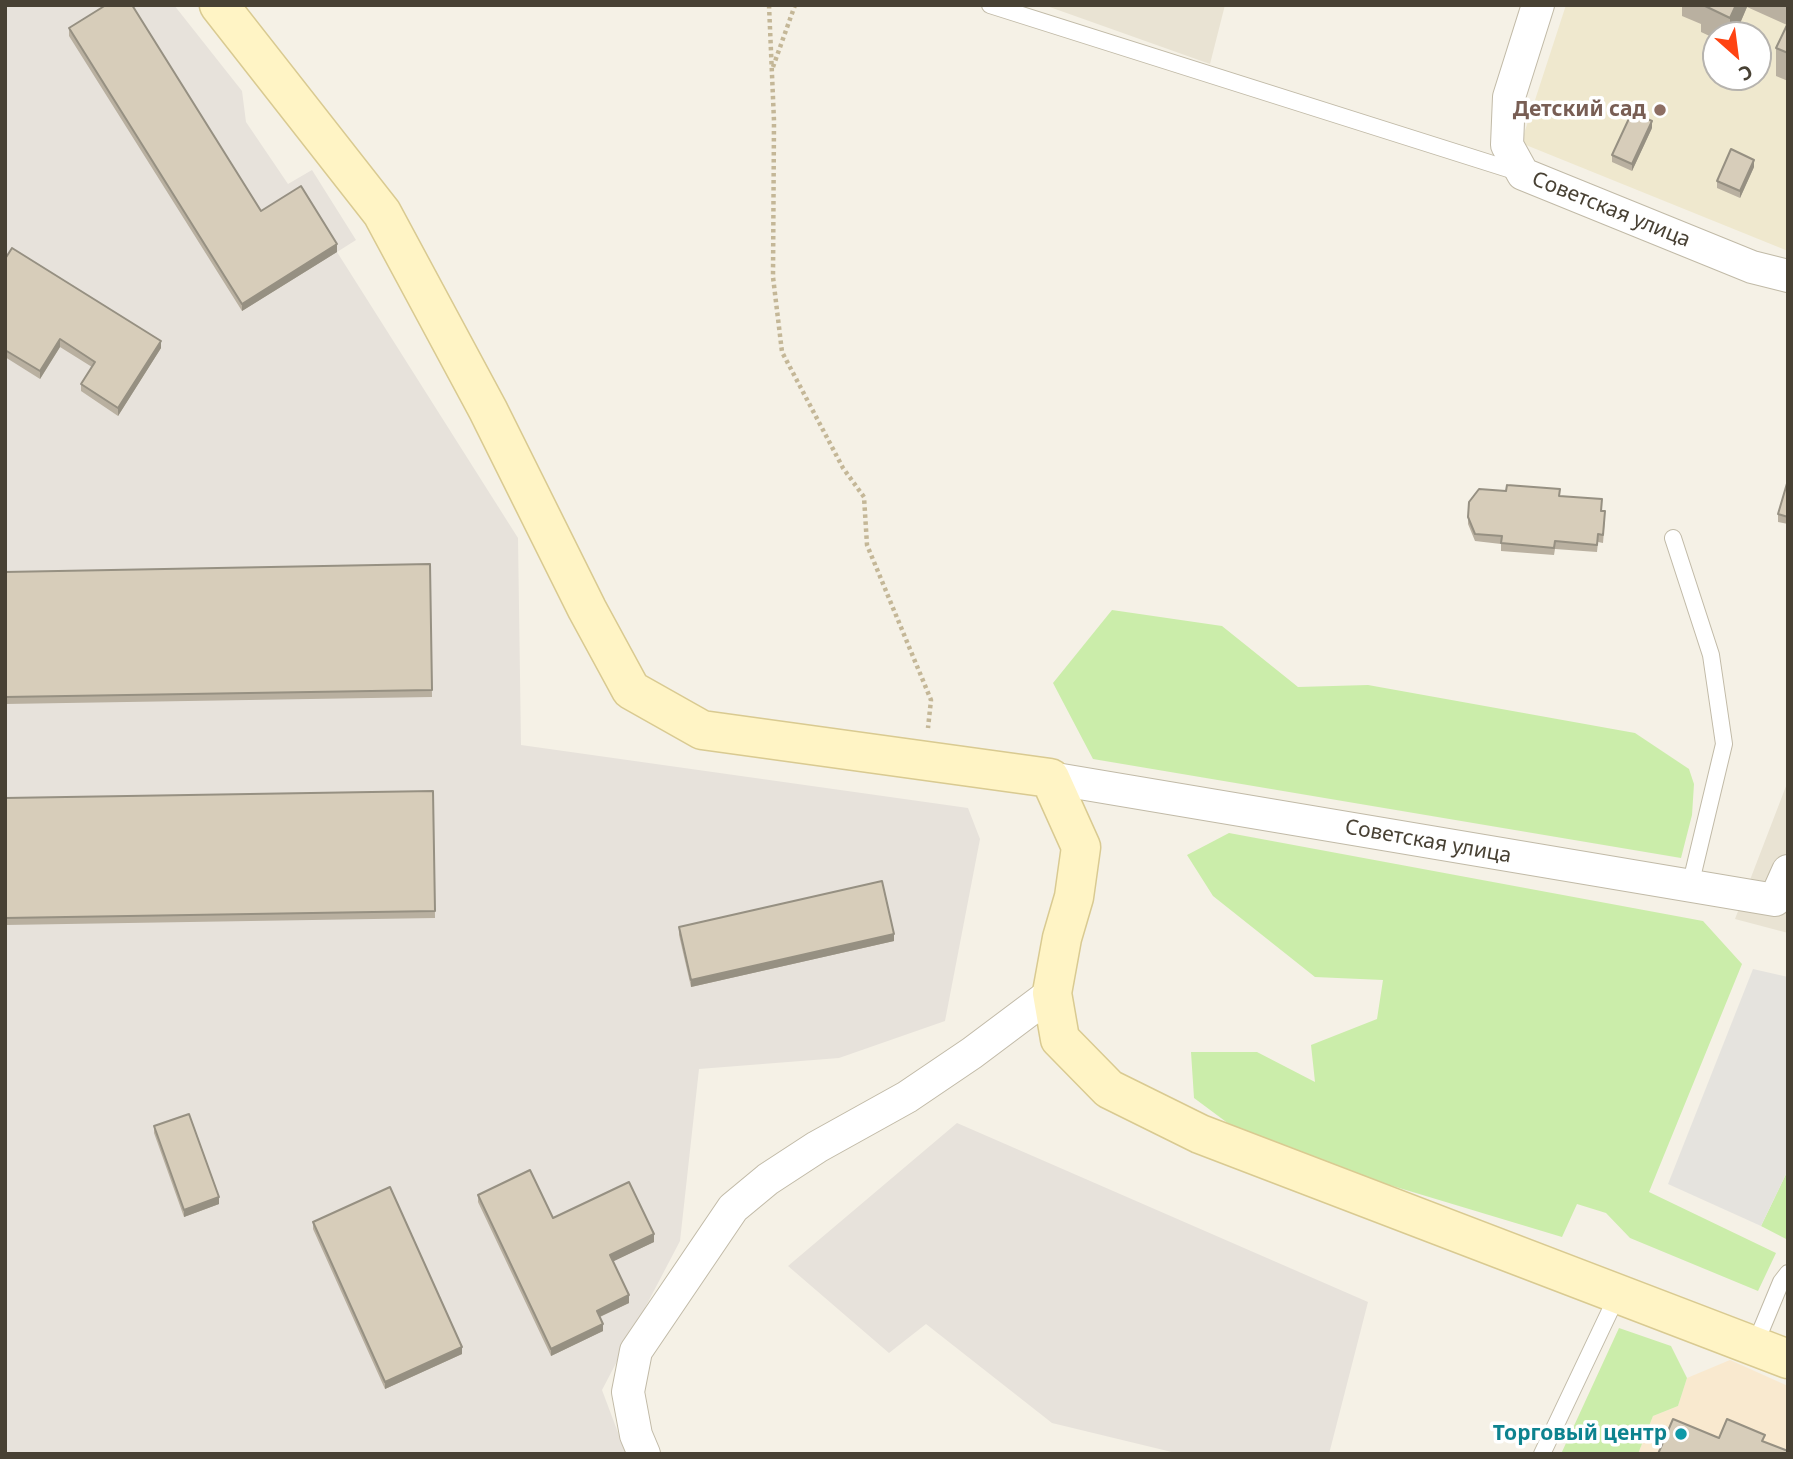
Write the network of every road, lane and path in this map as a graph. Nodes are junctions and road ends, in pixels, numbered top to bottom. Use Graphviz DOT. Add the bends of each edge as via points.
graph roads {
  1 [pos="219,5"];
  2 [pos="769,5"];
  3 [pos="795,5"];
  4 [pos="990,5"];
  5 [pos="1538,5"];
  6 [pos="772,69"];
  7 [pos="1523,174"];
  8 [pos="1788,276"];
  9 [pos="1673,538"];
  10 [pos="925,761"];
  11 [pos="1050,778"];
  12 [pos="1788,871"];
  13 [pos="1690,886"];
  14 [pos="1782,902"];
  15 [pos="1052,993"];
  16 [pos="1788,1273"];
  17 [pos="1618,1294"];
  18 [pos="1771,1353"];
  19 [pos="644,1454"];
  20 [pos="1542,1454"];
  1 -- 10 [label="street" via="382,213 631,690 702,730"];
  2 -- 6 [label="path"];
  3 -- 6 [label="path"];
  4 -- 7 [label="lane"];
  5 -- 7 [label="street, Советская улица" via="1509,97 1507,145"];
  6 -- 10 [label="path" via="773,277 782,352 864,497 867,545 931,700"];
  7 -- 8 [label="street, Советская улица" via="1752,267"];
  9 -- 13 [label="lane" via="1711,655 1724,744"];
  10 -- 11 [label="street"];
  11 -- 13 [label="street, Советская улица"];
  11 -- 15 [label="street" via="1081,847"];
  12 -- 14 [label="street, Советская улица"];
  13 -- 14 [label="street, Советская улица"];
  15 -- 17 [label="street" via="1060,1039 1109,1089 1200,1134"];
  15 -- 19 [label="street" via="907,1097 817,1147 733,1208 636,1351 628,1392"];
  16 -- 18 [label="lane" via="1781,1282"];
  17 -- 18 [label="street"];
  17 -- 20 [label="lane"];
}
